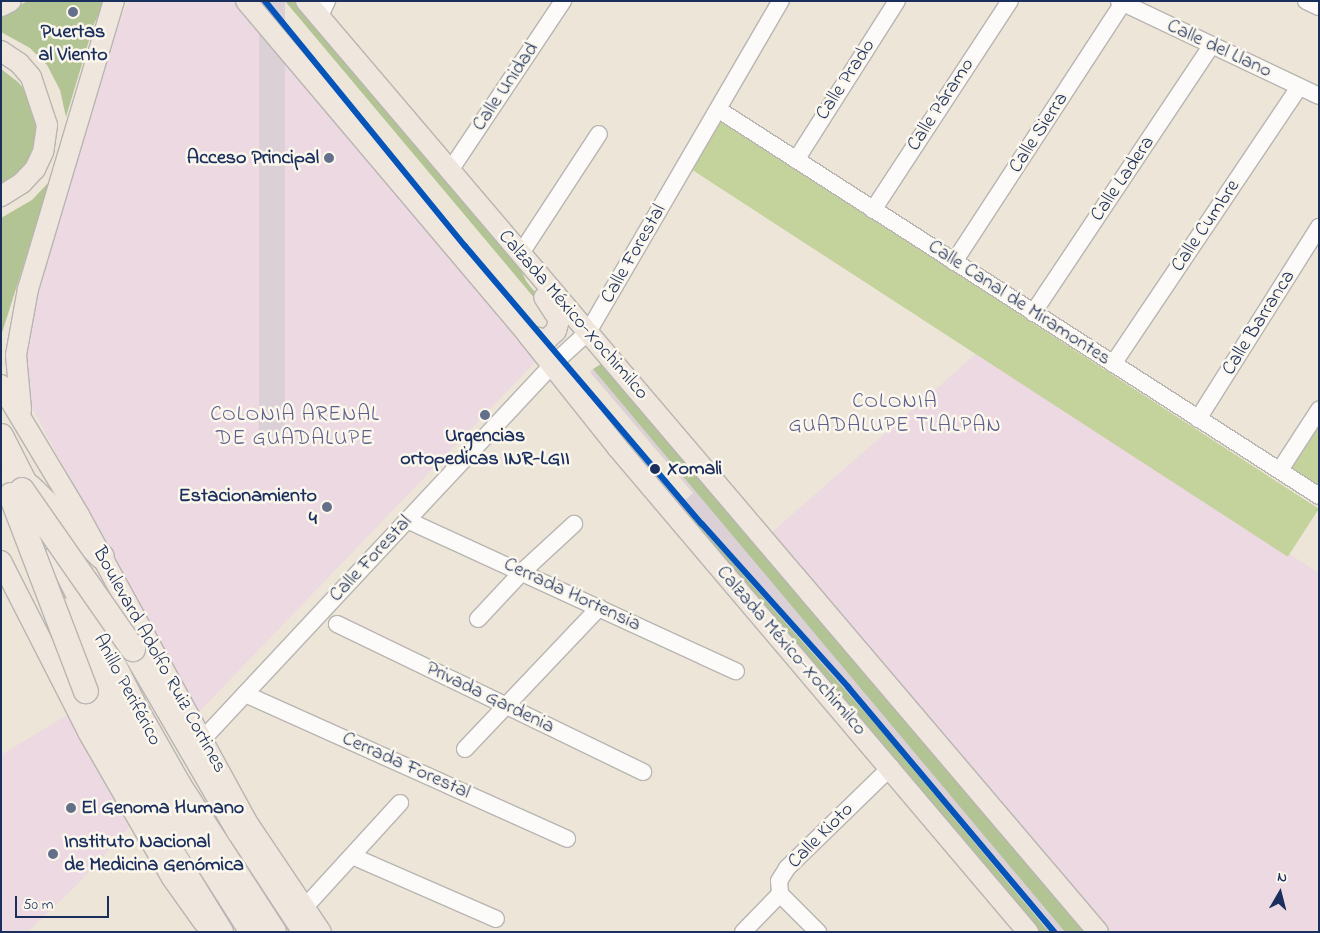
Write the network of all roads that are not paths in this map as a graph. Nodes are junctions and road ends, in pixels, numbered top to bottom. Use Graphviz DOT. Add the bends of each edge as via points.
graph roads {
  1 [pos="10,1"];
  2 [pos="114,1"];
  3 [pos="246,1"];
  4 [pos="306,1"];
  5 [pos="563,1"];
  6 [pos="781,1"];
  7 [pos="897,1"];
  8 [pos="1010,1"];
  9 [pos="1306,1"];
  10 [pos="1121,2"];
  11 [pos="1,6"];
  12 [pos="319,7"];
  13 [pos="1319,7"];
  14 [pos="1212,45"];
  15 [pos="1,52"];
  16 [pos="1299,87"];
  17 [pos="1319,96"];
  18 [pos="719,110"];
  19 [pos="599,134"];
  20 [pos="796,160"];
  21 [pos="449,172"];
  22 [pos="1,196"];
  23 [pos="873,210"];
  24 [pos="1319,227"];
  25 [pos="522,255"];
  26 [pos="954,262"];
  27 [pos="1033,313"];
  28 [pos="588,332"];
  29 [pos="528,335"];
  30 [pos="1113,364"];
  31 [pos="552,365"];
  32 [pos="1,385"];
  33 [pos="1319,410"];
  34 [pos="1198,419"];
  35 [pos="25,424"];
  36 [pos="1,436"];
  37 [pos="1,451"];
  38 [pos="1280,470"];
  39 [pos="12,487"];
  40 [pos="1319,496"];
  41 [pos="407,520"];
  42 [pos="574,524"];
  43 [pos="102,557"];
  44 [pos="1,561"];
  45 [pos="522,572"];
  46 [pos="599,608"];
  47 [pos="478,619"];
  48 [pos="337,624"];
  49 [pos="736,671"];
  50 [pos="245,694"];
  51 [pos="505,705"];
  52 [pos="202,740"];
  53 [pos="465,749"];
  54 [pos="891,767"];
  55 [pos="643,772"];
  56 [pos="400,803"];
  57 [pos="567,839"];
  58 [pos="352,856"];
  59 [pos="780,894"];
  60 [pos="305,907"];
  61 [pos="496,919"];
  62 [pos="210,932"];
  63 [pos="221,932"];
  64 [pos="252,932"];
  65 [pos="274,932"];
  66 [pos="306,932"];
  67 [pos="321,932"];
  68 [pos="743,932"];
  69 [pos="818,932"];
  70 [pos="1028,932"];
  71 [pos="1098,932"];
  1 -- 11 [label="main road"];
  2 -- 35 [label="main road" via="28,289 16,355 19,406"];
  3 -- 29 [label="main road, Calzada México-Xochimilco"];
  4 -- 12 [label="main road, Calzada México-Xochimilco"];
  5 -- 21 [label="street, Calle Unidad"];
  6 -- 18 [label="street, Calle Forestal"];
  7 -- 20 [label="street, Calle Prado"];
  8 -- 23 [label="street, Calle Páramo"];
  9 -- 13 [label="street"];
  10 -- 14 [label="street, Calle del Llano"];
  10 -- 26 [label="street, Calle Sierra"];
  12 -- 21 [label="main road, Calzada México-Xochimilco"];
  14 -- 16 [label="street, Calle del Llano"];
  14 -- 27 [label="street, Calle Ladera"];
  15 -- 22 [label="main road" via="19,63 31,77 47,125 46,143 34,169 22,183"];
  16 -- 17 [label="street, Calle del Llano"];
  16 -- 30 [label="street, Calle Cumbre"];
  18 -- 20 [label="street, Calle Canal de Miramontes"];
  18 -- 28 [label="street, Calle Forestal"];
  19 -- 25 [label="street"];
  20 -- 23 [label="street, Calle Canal de Miramontes"];
  21 -- 25 [label="main road, Calzada México-Xochimilco"];
  23 -- 26 [label="street, Calle Canal de Miramontes"];
  24 -- 34 [label="street, Calle Barranca"];
  25 -- 28 [label="main road, Calzada México-Xochimilco"];
  25 -- 29 [label="main road" via="530,281 560,320 552,337 537,340"];
  26 -- 27 [label="street, Calle Canal de Miramontes"];
  27 -- 30 [label="street, Calle Canal de Miramontes"];
  28 -- 31 [label="street, Calle Forestal"];
  28 -- 71 [label="main road, Calzada México-Xochimilco"];
  29 -- 31 [label="main road, Calzada México-Xochimilco"];
  30 -- 34 [label="street, Calle Canal de Miramontes"];
  31 -- 41 [label="street, Calle Forestal"];
  31 -- 54 [label="main road, Calzada México-Xochimilco" via="617,447"];
  32 -- 35 [label="main road, Boulevard Adolfo Ruiz Cortines"];
  33 -- 38 [label="street"];
  34 -- 38 [label="street, Calle Canal de Miramontes"];
  35 -- 43 [label="main road, Boulevard Adolfo Ruiz Cortines"];
  36 -- 39 [label="highway, Anillo Periférico"];
  37 -- 39 [label="highway"];
  38 -- 40 [label="street, Calle Canal de Miramontes"];
  39 -- 43 [label="highway"];
  39 -- 63 [label="highway, bridge" via="86,692 168,846"];
  39 -- 64 [label="highway, Anillo Periférico" via="160,787"];
  39 -- 65 [label="highway, Anillo Periférico" via="208,832"];
  39 -- 66 [label="highway, bridge" via="151,677 239,831"];
  41 -- 45 [label="street, Cerrada Hortensia"];
  41 -- 50 [label="street, Calle Forestal"];
  42 -- 45 [label="street"];
  43 -- 52 [label="main road, Boulevard Adolfo Ruiz Cortines"];
  44 -- 62 [label="main road" via="88,732 172,878"];
  45 -- 46 [label="street, Cerrada Hortensia"];
  45 -- 47 [label="street"];
  46 -- 49 [label="street, Cerrada Hortensia"];
  46 -- 51 [label="street"];
  48 -- 51 [label="street, Privada Gardenia"];
  50 -- 52 [label="street, Calle Forestal"];
  50 -- 57 [label="street, Cerrada Forestal"];
  51 -- 53 [label="street"];
  51 -- 55 [label="street, Privada Gardenia"];
  52 -- 60 [label="main road, Boulevard Adolfo Ruiz Cortines" via="249,825"];
  54 -- 59 [label="street, Calle Kioto" via="787,868 779,881"];
  54 -- 70 [label="main road, Calzada México-Xochimilco"];
  56 -- 58 [label="street"];
  58 -- 60 [label="street"];
  58 -- 61 [label="street"];
  59 -- 68 [label="street, Calle Kioto"];
  59 -- 69 [label="street"];
  60 -- 67 [label="main road, Boulevard Adolfo Ruiz Cortines"];
}
